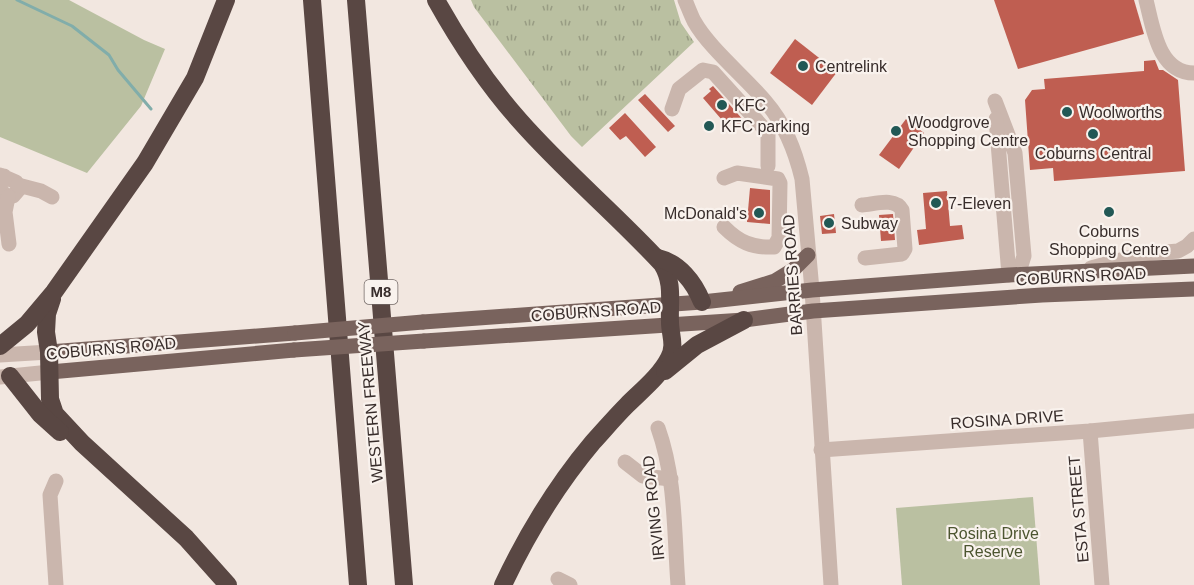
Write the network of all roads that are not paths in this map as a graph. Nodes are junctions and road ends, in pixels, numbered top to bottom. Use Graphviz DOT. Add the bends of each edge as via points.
graph roads {
  1 [pos="226,0"];
  2 [pos="312,0"];
  3 [pos="356,0"];
  4 [pos="436,0"];
  5 [pos="686,0"];
  6 [pos="1146,0"];
  7 [pos="1194,73"];
  8 [pos="672,109"];
  9 [pos="768,166"];
  10 [pos="2,176"];
  11 [pos="724,178"];
  12 [pos="1018,184"];
  13 [pos="18,185"];
  14 [pos="1001,186"];
  15 [pos="8,197"];
  16 [pos="52,197"];
  17 [pos="862,205"];
  18 [pos="1021,215"];
  19 [pos="724,227"];
  20 [pos="1194,238"];
  21 [pos="9,244"];
  22 [pos="1006,244"];
  23 [pos="808,255"];
  24 [pos="656,258"];
  25 [pos="865,258"];
  26 [pos="1194,266"];
  27 [pos="1080,270"];
  28 [pos="1014,275"];
  29 [pos="987,278"];
  30 [pos="1194,289"];
  31 [pos="812,290"];
  32 [pos="54,292"];
  33 [pos="1012,298"];
  34 [pos="731,300"];
  35 [pos="702,302"];
  36 [pos="670,304"];
  37 [pos="813,311"];
  38 [pos="744,320"];
  39 [pos="669,324"];
  40 [pos="0,346"];
  41 [pos="50,352"];
  42 [pos="0,355"];
  43 [pos="50,372"];
  44 [pos="5,376"];
  45 [pos="647,386"];
  46 [pos="1194,421"];
  47 [pos="658,428"];
  48 [pos="1090,431"];
  49 [pos="82,443"];
  50 [pos="821,450"];
  51 [pos="625,462"];
  52 [pos="671,479"];
  53 [pos="56,481"];
  54 [pos="56,585"];
  55 [pos="228,585"];
  56 [pos="357,585"];
  57 [pos="404,585"];
  58 [pos="503,585"];
  59 [pos="678,585"];
  60 [pos="831,585"];
  61 [pos="1102,585"];
  1 -- 32 [label="highway" via="195,78 146,164"];
  2 -- 56 [label="highway, WESTERN FREEWAY"];
  3 -- 57 [label="highway, WESTERN FREEWAY / M8"];
  4 -- 24 [label="highway" via="484,77 519,120"];
  5 -- 23 [label="street, BARRIES ROAD" via="695,22 766,102 790,138 802,179"];
  6 -- 7 [label="street" via="1165,59 1175,68"];
  8 -- 9 [label="street" via="679,89 704,70 713,72 768,133"];
  10 -- 13 [label="street"];
  10 -- 15 [label="street" via="0,189"];
  11 -- 19 [label="street" via="737,173 778,179 779,238 774,247 761,248 738,240"];
  12 -- 14 [label="street"];
  12 -- 14 [label="street" via="1015,153 995,101"];
  12 -- 18 [label="street"];
  13 -- 15 [label="street" via="16,194"];
  13 -- 16 [label="street"];
  14 -- 22 [label="street"];
  15 -- 21 [label="street" via="5,213"];
  17 -- 25 [label="street" via="899,205 905,249 902,254"];
  18 -- 22 [label="street" via="1012,216"];
  18 -- 28 [label="street" via="1024,256"];
  20 -- 27 [label="street, COBURNS ROAD" via="1178,251 1143,254"];
  22 -- 28 [label="street"];
  22 -- 29 [label="street" via="1000,262"];
  23 -- 31 [label="street, BARRIES ROAD"];
  23 -- 34 [label="main road" via="776,281 745,290"];
  24 -- 35 [label="highway" via="670,261 682,272"];
  24 -- 36 [label="highway" via="669,276"];
  26 -- 27 [label="main road, COBURNS ROAD"];
  27 -- 28 [label="main road, COBURNS ROAD"];
  28 -- 29 [label="main road, COBURNS ROAD"];
  28 -- 33 [label="main road"];
  29 -- 31 [label="main road, COBURNS ROAD"];
  30 -- 33 [label="main road, COBURNS ROAD"];
  31 -- 34 [label="main road, COBURNS ROAD"];
  31 -- 37 [label="street, BARRIES ROAD"];
  32 -- 40 [label="highway" via="27,324"];
  32 -- 41 [label="highway" via="46,323"];
  33 -- 37 [label="main road, COBURNS ROAD"];
  34 -- 35 [label="main road, COBURNS ROAD"];
  35 -- 36 [label="main road, COBURNS ROAD"];
  36 -- 39 [label="highway"];
  36 -- 41 [label="main road, COBURNS ROAD, bridge"];
  37 -- 38 [label="main road, COBURNS ROAD"];
  37 -- 50 [label="street, BARRIES ROAD"];
  38 -- 39 [label="main road, COBURNS ROAD"];
  38 -- 45 [label="highway" via="697,345"];
  39 -- 43 [label="main road, COBURNS ROAD, bridge" via="294,350"];
  39 -- 45 [label="highway" via="673,342 670,357"];
  41 -- 42 [label="street, COBURNS ROAD"];
  41 -- 43 [label="highway"];
  43 -- 44 [label="street, COBURNS ROAD"];
  43 -- 49 [label="highway" via="50,399 55,414"];
  44 -- 49 [label="highway" via="70,441"];
  45 -- 58 [label="highway" via="593,442 554,494"];
  46 -- 48 [label="street, ROSINA DRIVE"];
  47 -- 52 [label="street, IRVING ROAD"];
  48 -- 50 [label="street, ROSINA DRIVE"];
  48 -- 61 [label="street, ESTA STREET"];
  49 -- 55 [label="highway" via="186,538"];
  50 -- 60 [label="street, BARRIES ROAD"];
  51 -- 52 [label="street" via="643,476"];
  52 -- 59 [label="street, IRVING ROAD"];
  53 -- 54 [label="street" via="50,495"];
}
